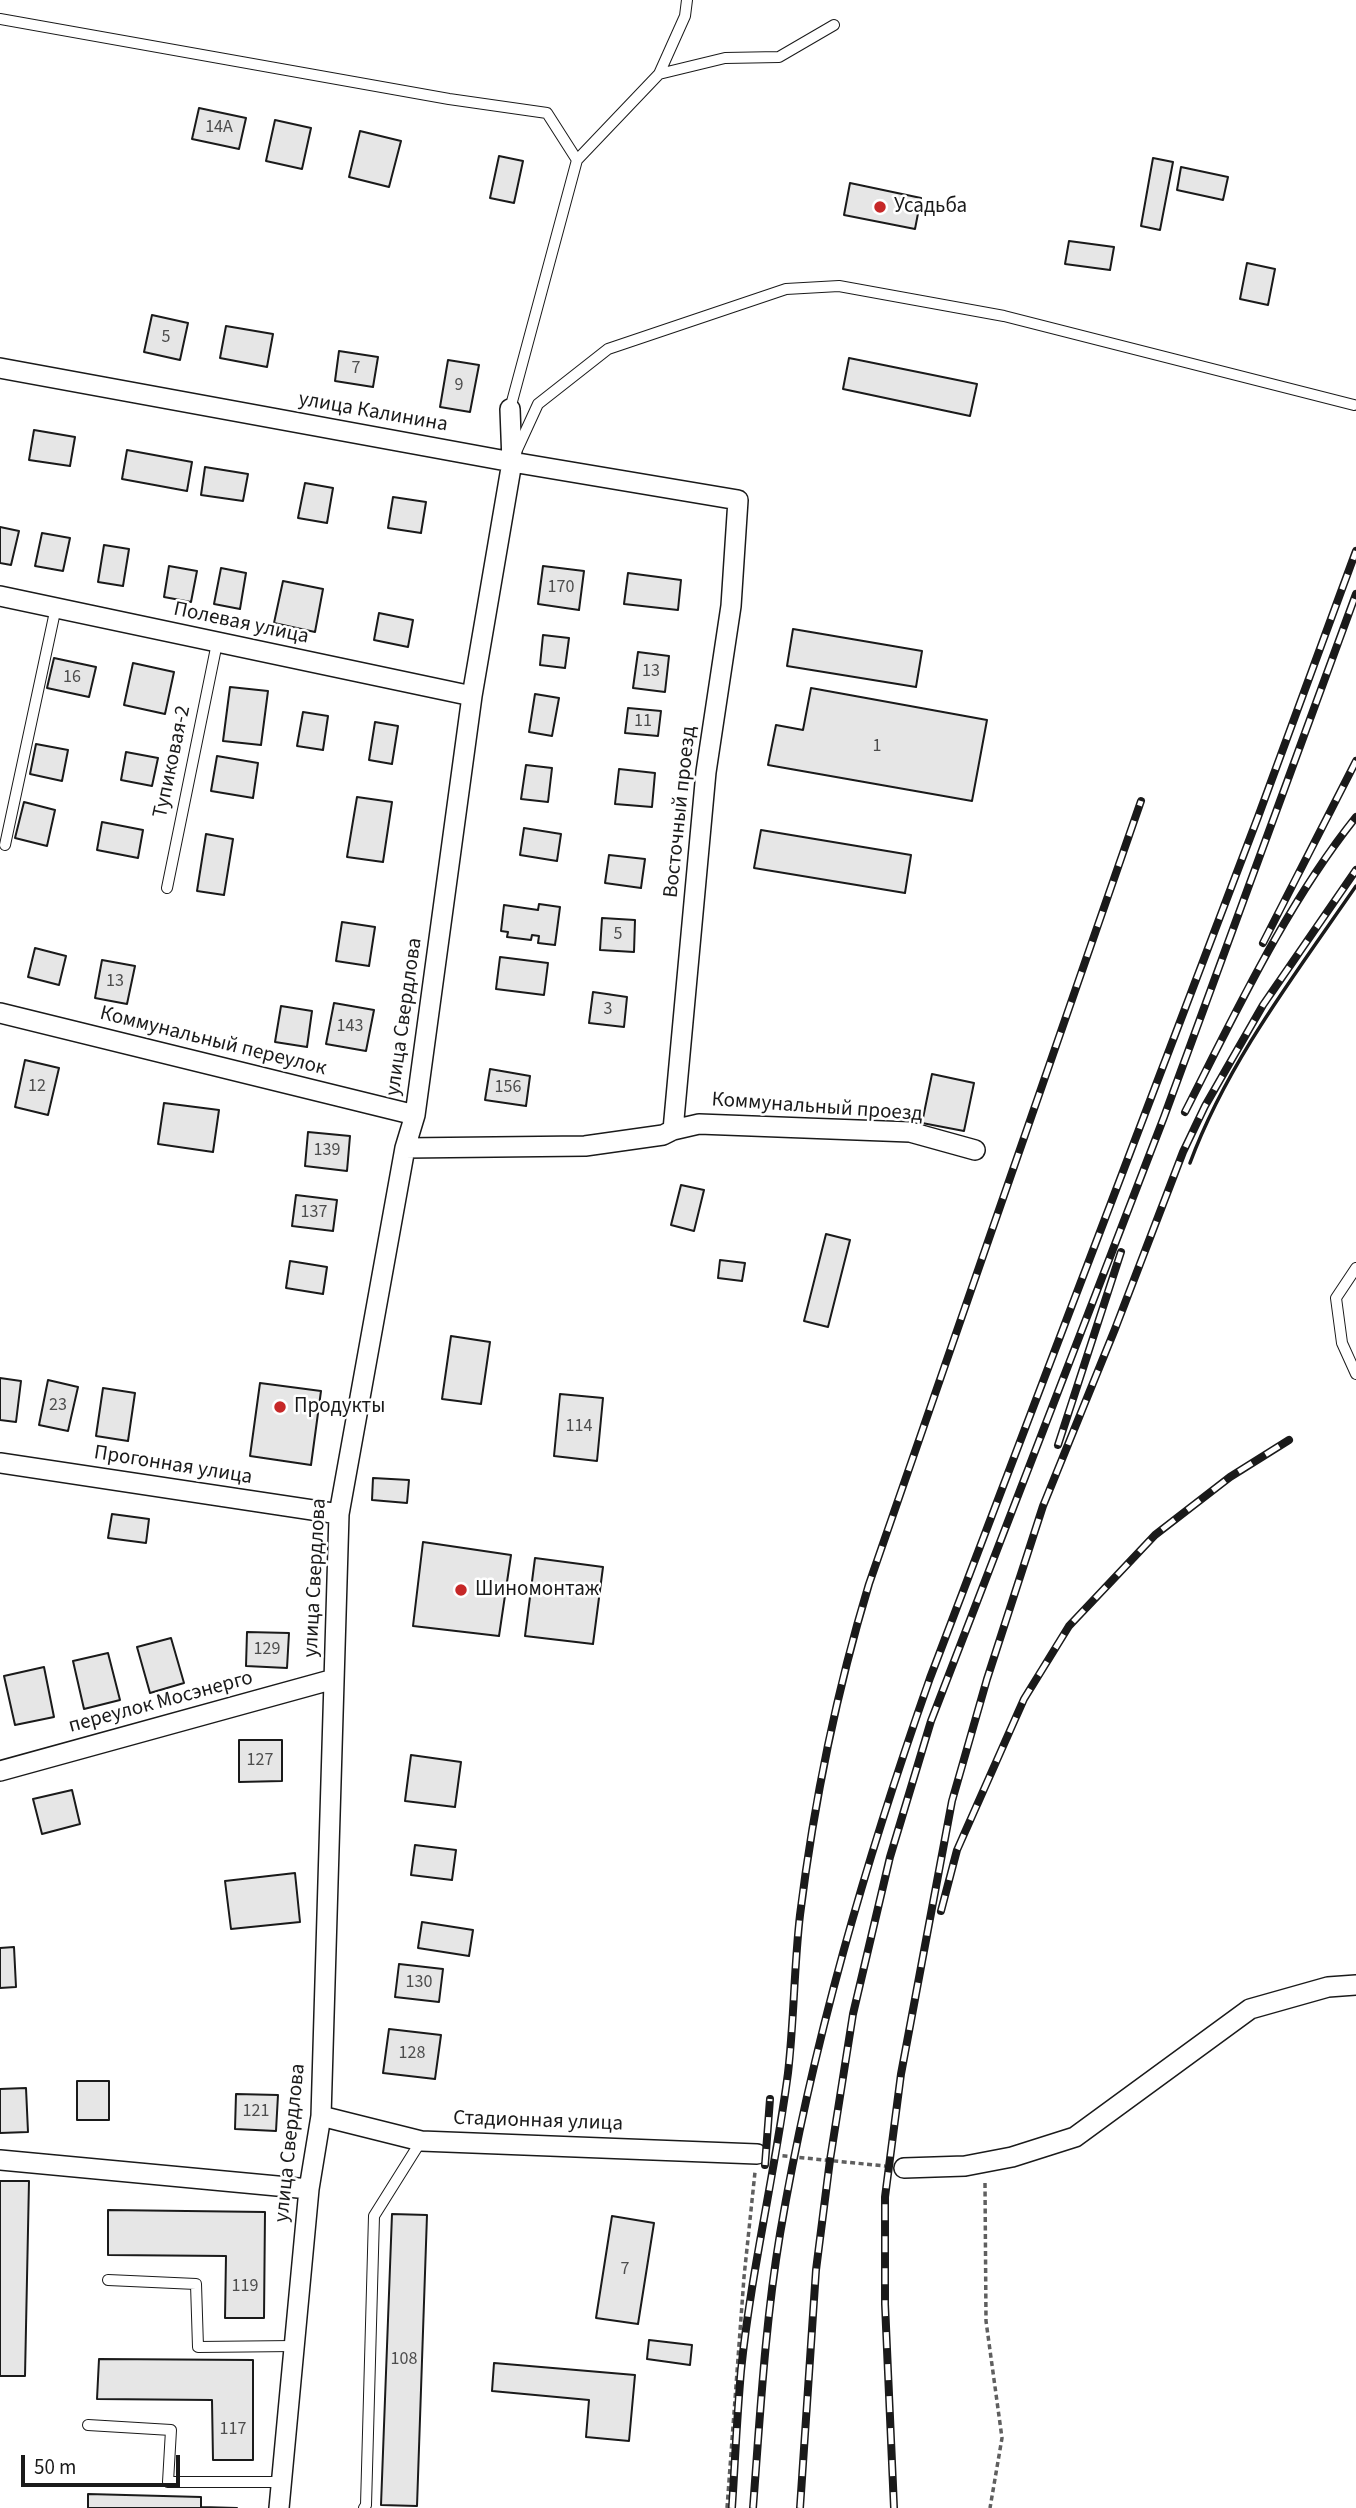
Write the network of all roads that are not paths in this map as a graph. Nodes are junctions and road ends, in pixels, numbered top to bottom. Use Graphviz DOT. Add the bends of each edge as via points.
graph roads {
  1 [pos="687,0"];
  2 [pos="0,19"];
  3 [pos="834,25"];
  4 [pos="659,74"];
  5 [pos="577,160"];
  6 [pos="0,368"];
  7 [pos="1354,405"];
  8 [pos="510,409"];
  9 [pos="512,462"];
  10 [pos="738,500"];
  11 [pos="0,596"];
  12 [pos="55,607"];
  13 [pos="217,643"];
  14 [pos="472,696"];
  15 [pos="5,845"];
  16 [pos="167,888"];
  17 [pos="0,1013"];
  18 [pos="415,1115"];
  19 [pos="673,1130"];
  20 [pos="405,1147"];
  21 [pos="975,1150"];
  22 [pos="1356,1268"];
  23 [pos="1356,1374"];
  24 [pos="0,1463"];
  25 [pos="339,1514"];
  26 [pos="334,1679"];
  27 [pos="0,1771"];
  28 [pos="1356,1985"];
  29 [pos="321,2116"];
  30 [pos="421,2141"];
  31 [pos="757,2154"];
  32 [pos="0,2161"];
  33 [pos="904,2168"];
  34 [pos="309,2189"];
  35 [pos="108,2280"];
  36 [pos="294,2346"];
  37 [pos="88,2426"];
  38 [pos="282,2482"];
  39 [pos="279,2508"];
  40 [pos="364,2508"];
  1 -- 4 [label="lane" via="685,16"];
  2 -- 5 [label="lane" via="547,113"];
  3 -- 4 [label="lane" via="779,57 725,58"];
  4 -- 5 [label="lane"];
  5 -- 8 [label="lane"];
  6 -- 9 [label="street, улица Калинина"];
  7 -- 9 [label="lane" via="1004,316 838,286 786,289 608,349 538,404"];
  8 -- 9 [label="street, улица Свердлова"];
  9 -- 10 [label="street, улица Калинина"];
  9 -- 14 [label="street, улица Свердлова"];
  10 -- 19 [label="street, Восточный проезд" via="731,606 706,772"];
  11 -- 12 [label="street, Полевая улица"];
  12 -- 13 [label="street, Полевая улица"];
  12 -- 15 [label="lane"];
  13 -- 14 [label="street, Полевая улица"];
  13 -- 16 [label="lane, Тупиковая-2"];
  14 -- 18 [label="street, улица Свердлова"];
  17 -- 18 [label="street, Коммунальный переулок"];
  18 -- 20 [label="street, улица Свердлова"];
  19 -- 20 [label="street, Коммунальный проезд" via="585,1146"];
  19 -- 21 [label="street, Коммунальный проезд" via="699,1124 910,1132"];
  20 -- 25 [label="street, улица Свердлова"];
  22 -- 23 [label="lane" via="1336,1298 1342,1343"];
  24 -- 25 [label="street, Прогонная улица"];
  25 -- 26 [label="street, улица Свердлова"];
  26 -- 27 [label="street, переулок Мосэнерго"];
  26 -- 29 [label="street, улица Свердлова"];
  28 -- 33 [label="street" via="1328,1987 1251,2009 1076,2137 965,2166"];
  29 -- 30 [label="street, Стадионная улица"];
  29 -- 34 [label="street, улица Свердлова"];
  30 -- 31 [label="street, Стадионная улица"];
  30 -- 40 [label="lane" via="374,2216"];
  32 -- 34 [label="street"];
  34 -- 36 [label="street, улица Свердлова"];
  35 -- 36 [label="lane" via="196,2284 198,2347"];
  36 -- 38 [label="street, улица Свердлова"];
  37 -- 38 [label="lane" via="171,2430 168,2482"];
  38 -- 39 [label="street, улица Свердлова"];
}
